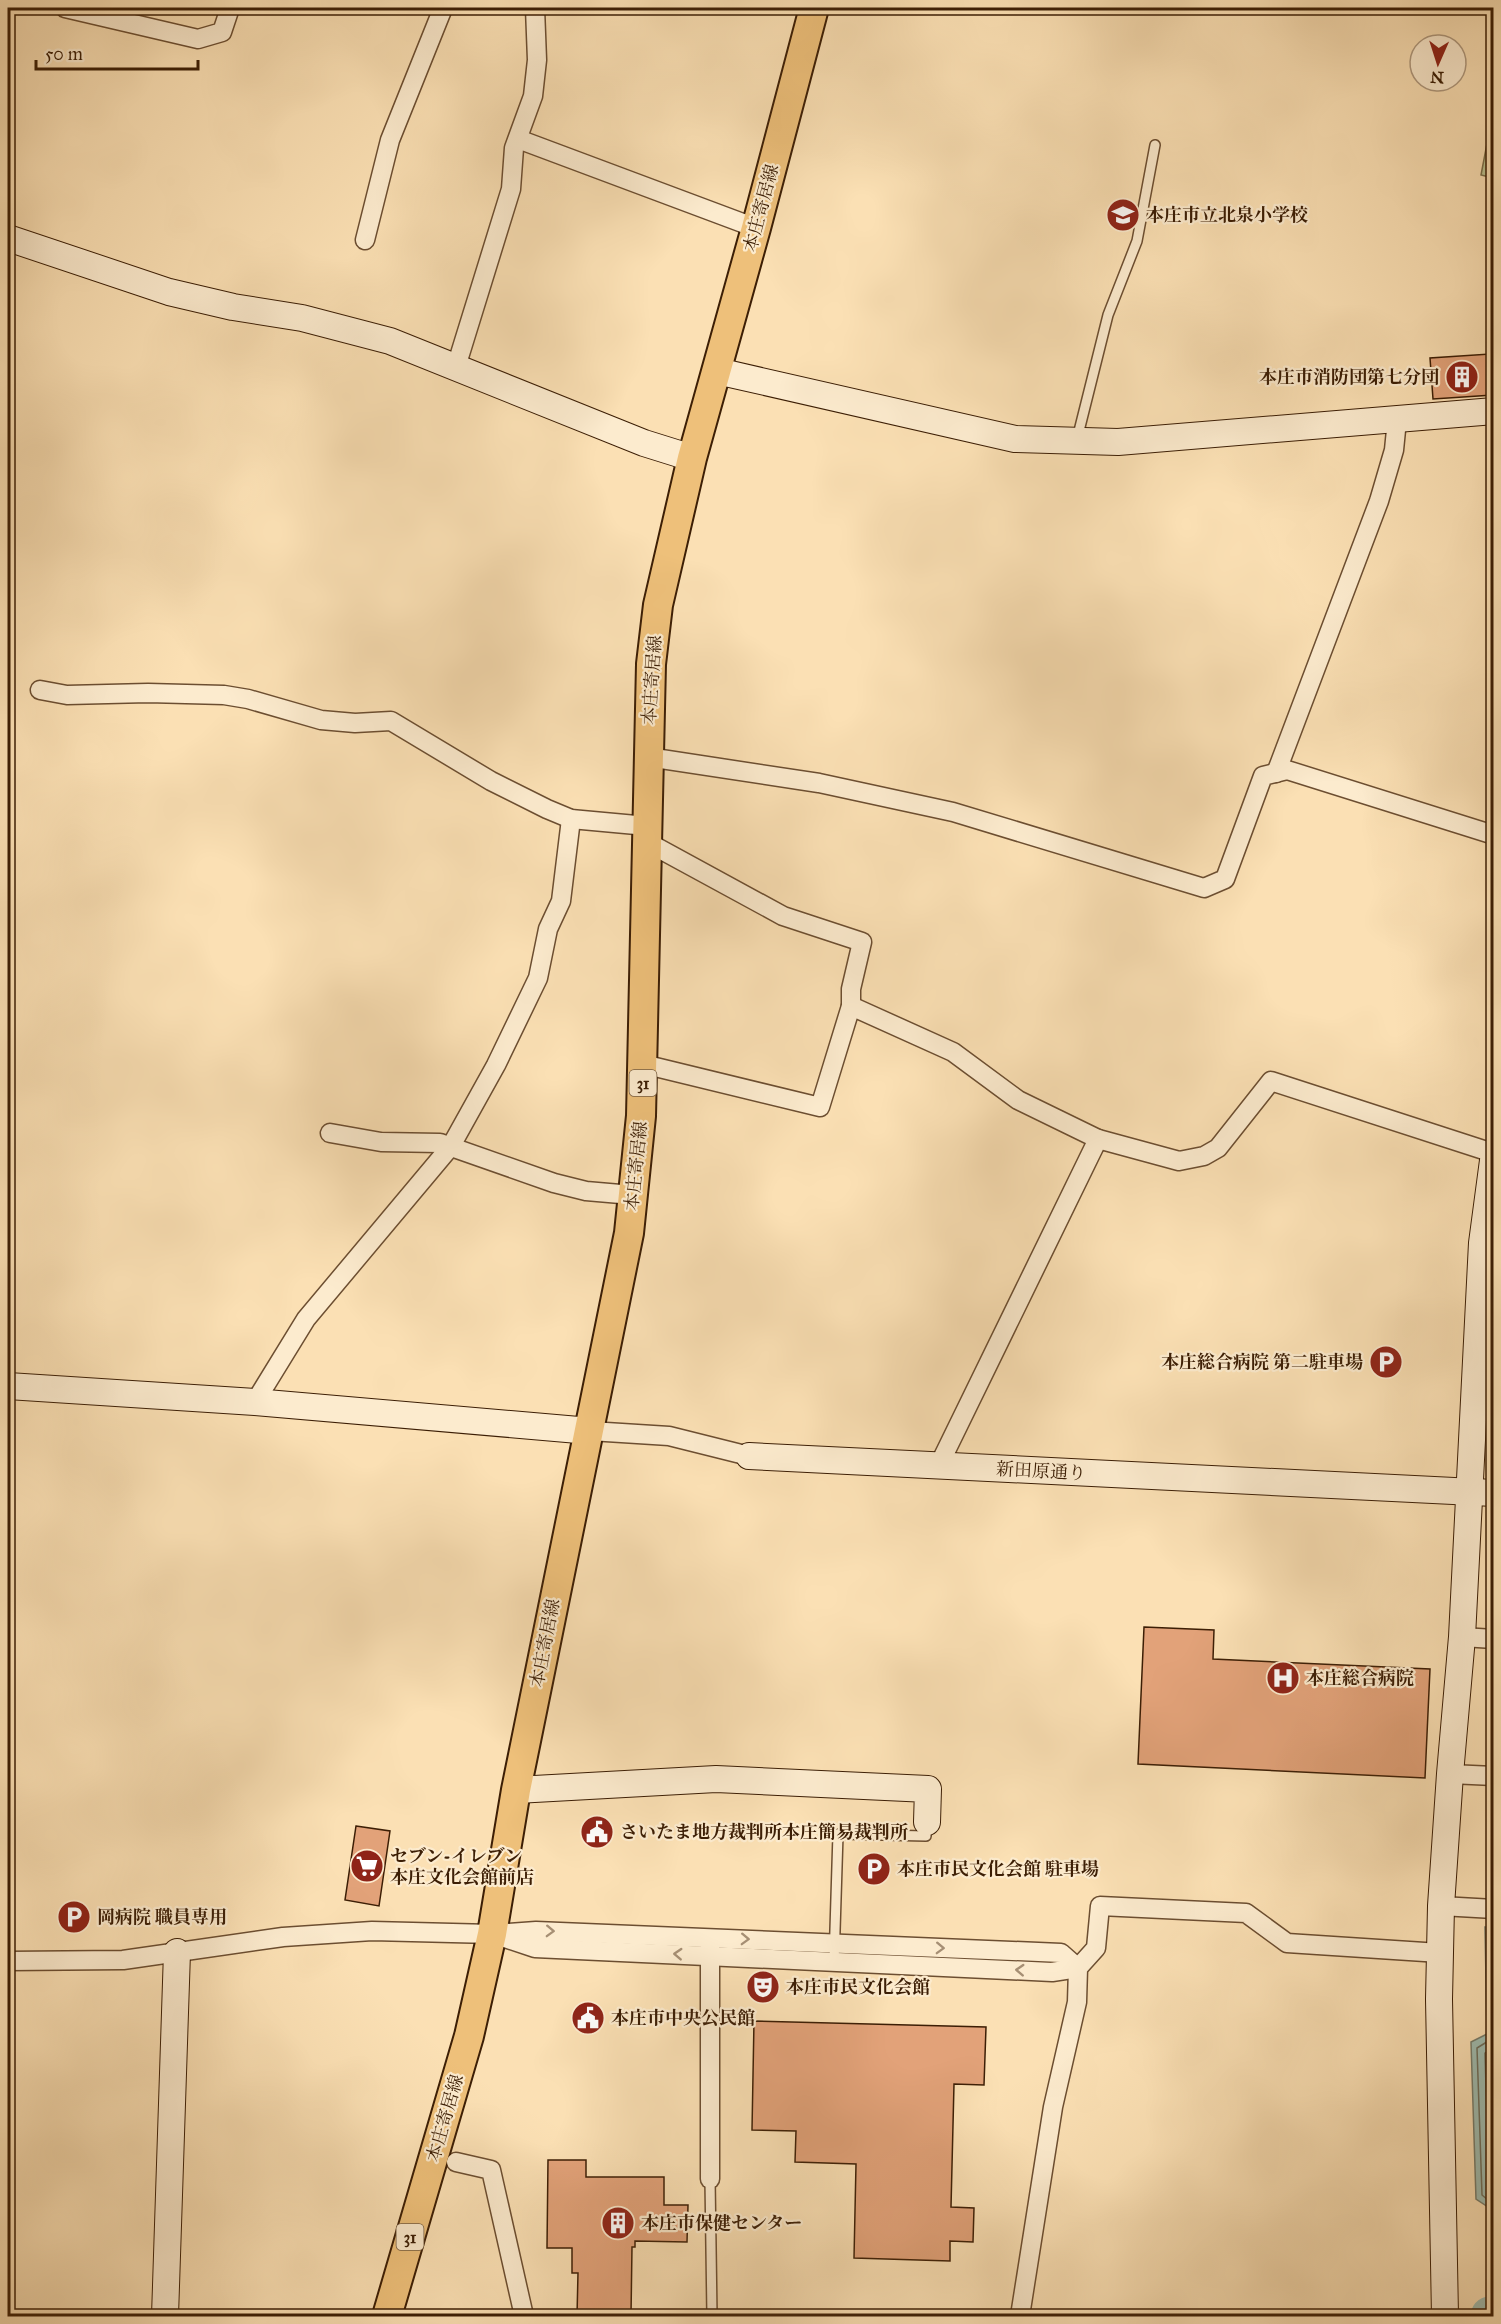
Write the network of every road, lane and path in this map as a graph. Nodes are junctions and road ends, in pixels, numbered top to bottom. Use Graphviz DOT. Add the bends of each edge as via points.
graph roads {
  1 [pos="65,8"];
  2 [pos="230,8"];
  3 [pos="443,8"];
  4 [pos="535,8"];
  5 [pos="814,8"];
  6 [pos="518,139"];
  7 [pos="1155,145"];
  8 [pos="756,228"];
  9 [pos="8,238"];
  10 [pos="365,240"];
  11 [pos="456,367"];
  12 [pos="717,371"];
  13 [pos="1494,411"];
  14 [pos="1397,420"];
  15 [pos="1076,441"];
  16 [pos="692,458"];
  17 [pos="40,690"];
  18 [pos="648,757"];
  19 [pos="1276,773"];
  20 [pos="571,819"];
  21 [pos="647,834"];
  22 [pos="1494,835"];
  23 [pos="851,1006"];
  24 [pos="643,1064"];
  25 [pos="330,1133"];
  26 [pos="1098,1139"];
  27 [pos="451,1146"];
  28 [pos="1493,1153"];
  29 [pos="632,1196"];
  30 [pos="1486,1314"];
  31 [pos="8,1386"];
  32 [pos="255,1402"];
  33 [pos="590,1431"];
  34 [pos="749,1456"];
  35 [pos="939,1465"];
  36 [pos="1481,1493"];
  37 [pos="1462,1637"];
  38 [pos="1494,1639"];
  39 [pos="1450,1774"];
  40 [pos="1494,1776"];
  41 [pos="516,1790"];
  42 [pos="927,1821"];
  43 [pos="1442,1906"];
  44 [pos="1494,1909"];
  45 [pos="492,1934"];
  46 [pos="710,1947"];
  47 [pos="177,1952"];
  48 [pos="834,1953"];
  49 [pos="1440,1953"];
  50 [pos="8,1960"];
  51 [pos="1078,1968"];
  52 [pos="456,2162"];
  53 [pos="710,2179"];
  54 [pos="165,2316"];
  55 [pos="387,2316"];
  56 [pos="524,2316"];
  57 [pos="712,2316"];
  58 [pos="1020,2316"];
  59 [pos="1445,2316"];
  1 -- 2 [label="street" via="198,39 222,32"];
  3 -- 10 [label="street" via="390,140"];
  4 -- 6 [label="street" via="537,60 533,96"];
  5 -- 8 [label="main road, 本庄寄居線 / 31"];
  6 -- 8 [label="street"];
  6 -- 11 [label="street" via="511,189"];
  7 -- 15 [label="lane" via="1137,241 1108,315"];
  8 -- 12 [label="main road, 本庄寄居線 / 31"];
  9 -- 11 [label="street" via="169,292 302,318 390,341"];
  11 -- 16 [label="street" via="644,443"];
  12 -- 15 [label="street" via="1015,439"];
  12 -- 16 [label="main road, 本庄寄居線 / 31"];
  13 -- 14 [label="street"];
  14 -- 15 [label="street" via="1118,442"];
  14 -- 19 [label="street" via="1394,450 1379,501"];
  16 -- 18 [label="main road, 本庄寄居線 / 31" via="658,605 651,664"];
  17 -- 20 [label="street" via="67,695 224,695 321,720 391,720 491,781"];
  18 -- 19 [label="street" via="819,783 954,812 1204,888 1226,879 1263,776"];
  18 -- 21 [label="main road, 本庄寄居線 / 31"];
  19 -- 22 [label="street" via="1287,770"];
  20 -- 21 [label="street"];
  20 -- 27 [label="street" via="561,901 548,929 538,978"];
  21 -- 23 [label="street" via="783,916 862,942"];
  21 -- 24 [label="main road, 本庄寄居線 / 31"];
  23 -- 24 [label="street" via="820,1107"];
  23 -- 26 [label="street" via="953,1052 1018,1101"];
  24 -- 29 [label="main road, 本庄寄居線 / 31"];
  25 -- 27 [label="street" via="381,1142"];
  26 -- 28 [label="street" via="1179,1161 1204,1156 1218,1148 1271,1081"];
  26 -- 35 [label="street"];
  27 -- 29 [label="street" via="554,1183"];
  27 -- 32 [label="street" via="306,1319"];
  28 -- 30 [label="street" via="1483,1232"];
  29 -- 33 [label="main road, 本庄寄居線 / 31" via="629,1233"];
  30 -- 36 [label="street"];
  31 -- 32 [label="street"];
  32 -- 33 [label="street"];
  33 -- 34 [label="street, 新田原通り" via="669,1436"];
  33 -- 41 [label="main road, 本庄寄居線 / 31"];
  34 -- 35 [label="street, 新田原通り"];
  35 -- 36 [label="street, 新田原通り"];
  36 -- 37 [label="street"];
  37 -- 38 [label="street"];
  37 -- 39 [label="street"];
  39 -- 40 [label="street"];
  39 -- 43 [label="street"];
  41 -- 42 [label="street" via="716,1779 928,1789"];
  41 -- 45 [label="main road, 本庄寄居線 / 31"];
  42 -- 48 [label="lane" via="926,1836 838,1834"];
  43 -- 44 [label="street"];
  43 -- 49 [label="street"];
  45 -- 46 [label="street" via="535,1948"];
  45 -- 47 [label="street" via="372,1931 283,1937"];
  45 -- 55 [label="main road, 本庄寄居線 / 31" via="469,2036"];
  46 -- 48 [label="street"];
  46 -- 53 [label="street"];
  47 -- 50 [label="street" via="123,1960"];
  47 -- 54 [label="street"];
  48 -- 51 [label="street" via="1052,1972"];
  49 -- 51 [label="street" via="1287,1943 1246,1913 1100,1906 1096,1948"];
  49 -- 59 [label="street"];
  51 -- 58 [label="street" via="1077,2002 1053,2107"];
  52 -- 56 [label="street" via="491,2170"];
  53 -- 57 [label="lane"];
}
